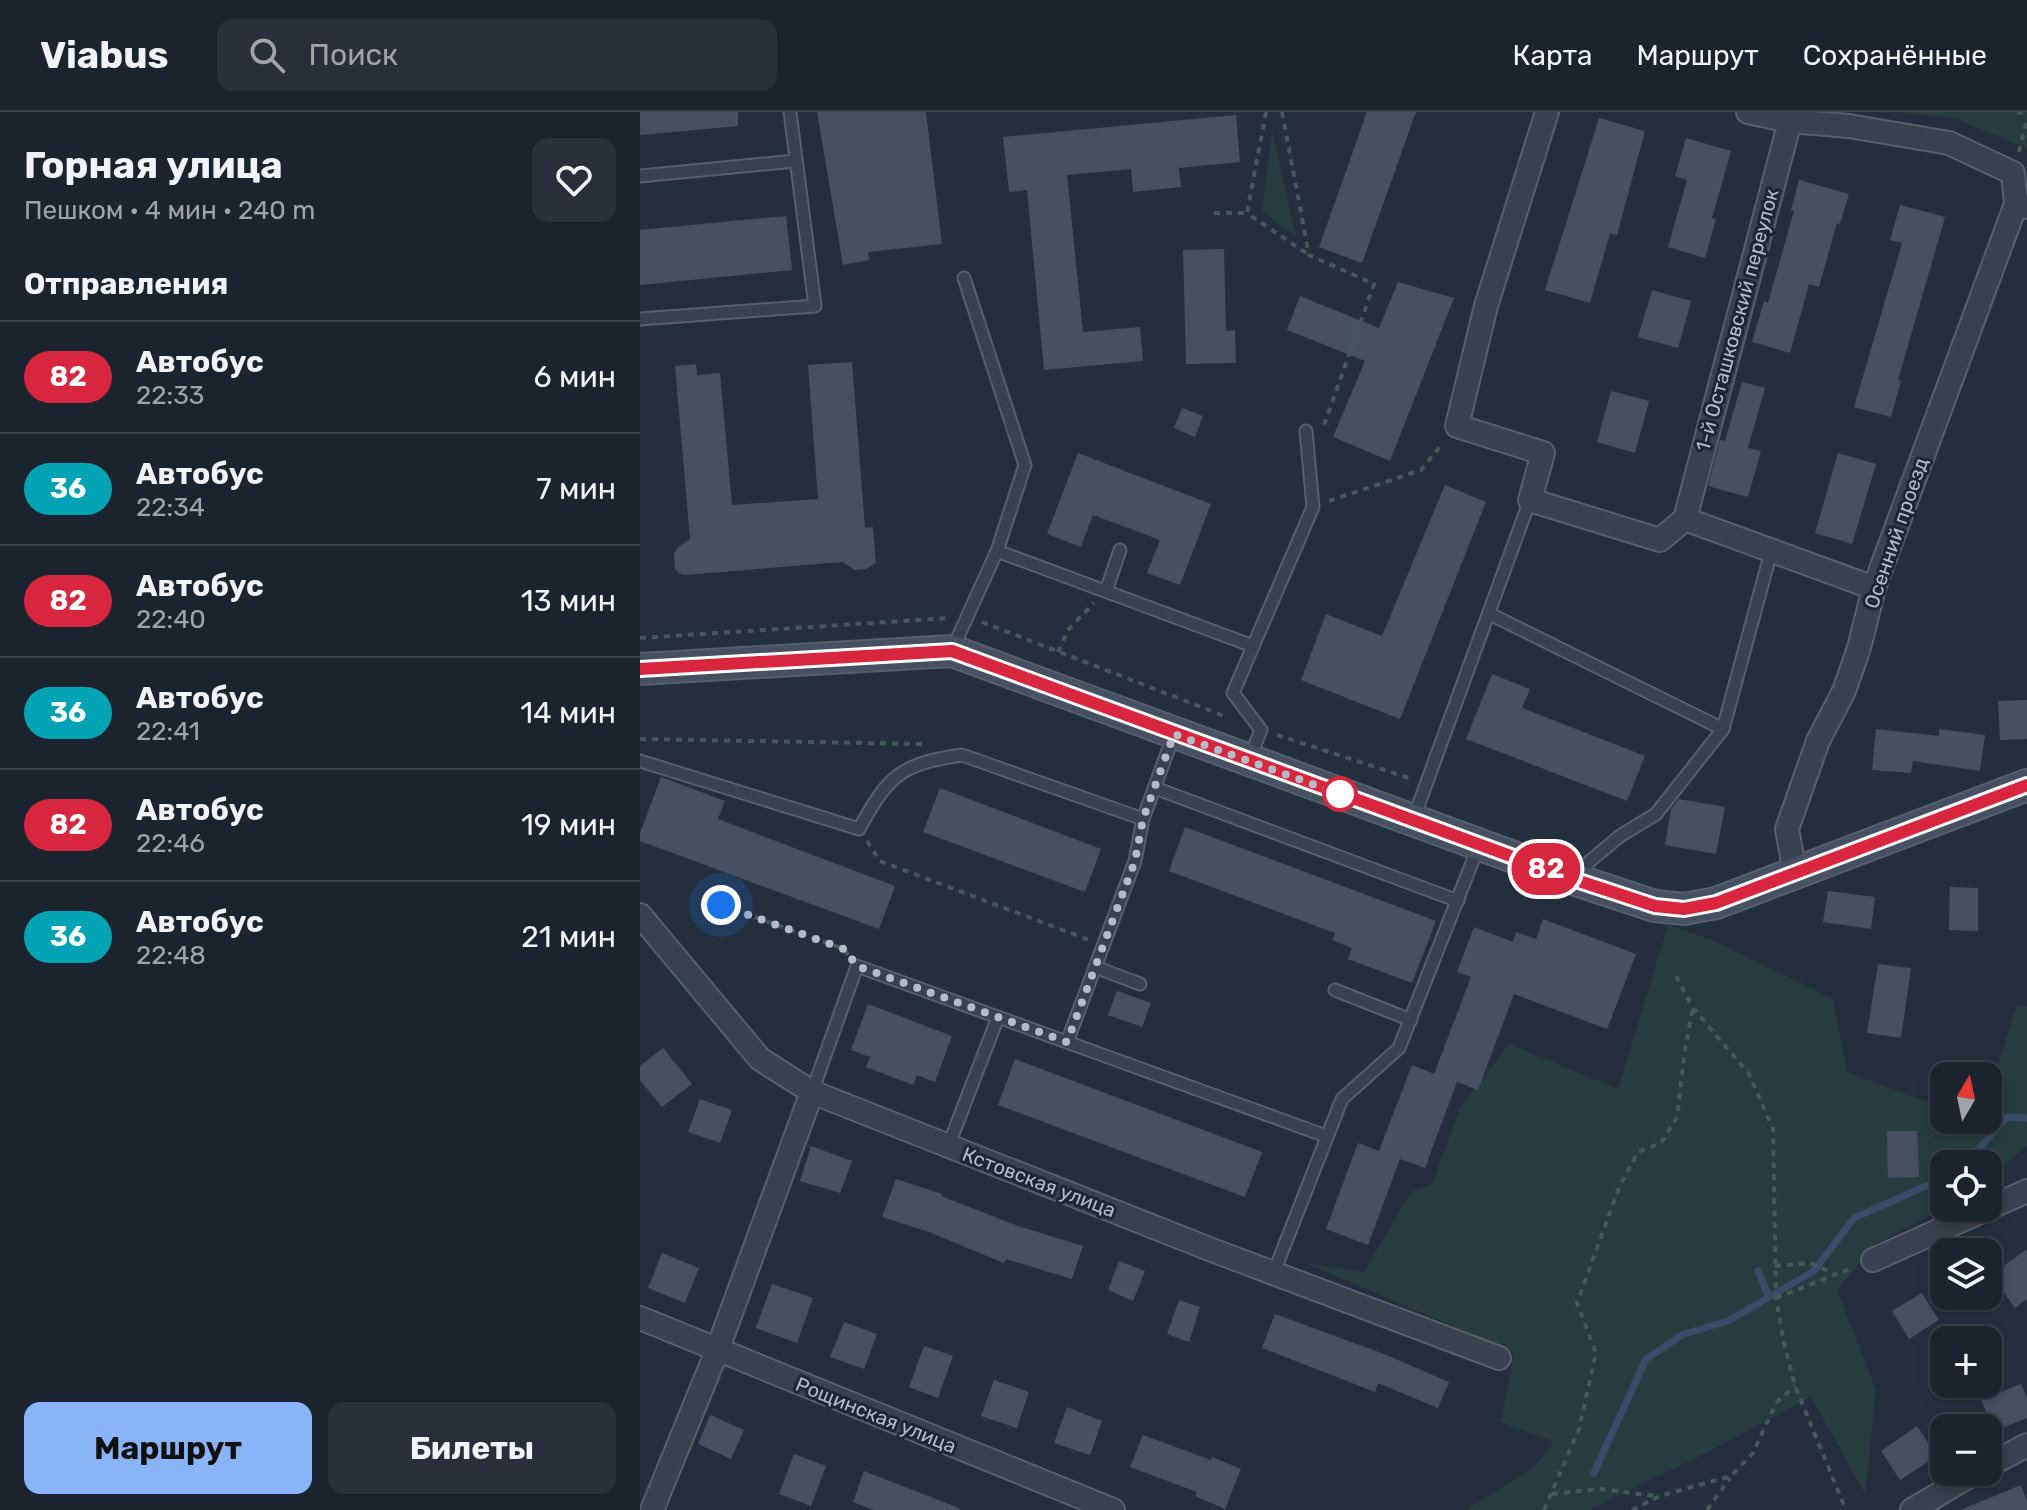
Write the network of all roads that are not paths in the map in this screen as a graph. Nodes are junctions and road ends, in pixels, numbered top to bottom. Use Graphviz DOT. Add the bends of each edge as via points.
graph roads {
  1 [pos="790,112"];
  2 [pos="1547,112"];
  3 [pos="1748,112"];
  4 [pos="1790,121"];
  5 [pos="795,161"];
  6 [pos="640,176"];
  7 [pos="2022,206"];
  8 [pos="964,278"];
  9 [pos="640,319"];
  10 [pos="1306,431"];
  11 [pos="1530,500"];
  12 [pos="1685,519"];
  13 [pos="1120,550"];
  14 [pos="997,551"];
  15 [pos="1771,552"];
  16 [pos="1874,588"];
  17 [pos="1106,591"];
  18 [pos="1490,614"];
  19 [pos="1253,646"];
  20 [pos="952,651"];
  21 [pos="640,669"];
  22 [pos="1723,729"];
  23 [pos="1174,734"];
  24 [pos="640,761"];
  25 [pos="1248,761"];
  26 [pos="2027,785"];
  27 [pos="1155,788"];
  28 [pos="1143,819"];
  29 [pos="1413,821"];
  30 [pos="1479,845"];
  31 [pos="1795,874"];
  32 [pos="1576,880"];
  33 [pos="1458,901"];
  34 [pos="640,915"];
  35 [pos="1095,967"];
  36 [pos="1140,984"];
  37 [pos="1335,990"];
  38 [pos="998,1017"];
  39 [pos="1411,1020"];
  40 [pos="1067,1042"];
  41 [pos="812,1092"];
  42 [pos="1326,1136"];
  43 [pos="948,1147"];
  44 [pos="2027,1191"];
  45 [pos="1873,1260"];
  46 [pos="1274,1272"];
  47 [pos="640,1318"];
  48 [pos="717,1351"];
  49 [pos="1499,1358"];
  50 [pos="2027,1445"];
  51 [pos="2002,1458"];
  52 [pos="1952,1486"];
  53 [pos="652,1510"];
  54 [pos="1113,1510"];
  55 [pos="1912,1510"];
  1 -- 5 [label="lane"];
  2 -- 11 [label="street" via="1486,306 1457,426 1543,453"];
  3 -- 4 [label="street"];
  4 -- 7 [label="street" via="1949,143 2013,173"];
  4 -- 12 [label="street, 1-й Осташковский переулок"];
  5 -- 6 [label="lane"];
  5 -- 9 [label="lane" via="815,306"];
  7 -- 16 [label="street, Осенний проезд"];
  8 -- 14 [label="lane" via="1025,465"];
  10 -- 19 [label="lane" via="1313,507"];
  11 -- 12 [label="street" via="1660,540"];
  11 -- 18 [label="lane"];
  12 -- 15 [label="street"];
  13 -- 17 [label="lane"];
  14 -- 17 [label="lane"];
  14 -- 20 [label="lane"];
  15 -- 16 [label="street"];
  15 -- 22 [label="lane"];
  16 -- 31 [label="street, Осенний проезд" via="1844,691 1818,741 1787,829"];
  17 -- 19 [label="lane"];
  18 -- 22 [label="lane"];
  18 -- 29 [label="lane"];
  19 -- 25 [label="lane" via="1233,693 1261,730"];
  20 -- 21 [label="main road"];
  20 -- 23 [label="main road"];
  22 -- 32 [label="lane" via="1656,814 1610,844"];
  23 -- 25 [label="main road"];
  23 -- 27 [label="lane"];
  24 -- 28 [label="lane" via="859,829 876,798 901,771 962,755"];
  25 -- 29 [label="main road"];
  26 -- 31 [label="main road"];
  27 -- 28 [label="lane"];
  27 -- 33 [label="lane"];
  28 -- 35 [label="lane" via="1135,861"];
  29 -- 30 [label="main road"];
  30 -- 32 [label="main road"];
  30 -- 33 [label="lane"];
  31 -- 32 [label="main road" via="1684,909 1655,906"];
  33 -- 39 [label="lane"];
  34 -- 41 [label="street, Кстовская улица" via="760,1059"];
  35 -- 36 [label="lane"];
  35 -- 40 [label="lane"];
  37 -- 39 [label="lane"];
  38 -- 40 [label="lane"];
  38 -- 41 [label="lane" via="857,966"];
  38 -- 43 [label="lane"];
  39 -- 42 [label="lane" via="1399,1048 1342,1099"];
  40 -- 42 [label="lane"];
  41 -- 43 [label="street, Кстовская улица"];
  41 -- 48 [label="street"];
  42 -- 46 [label="lane"];
  43 -- 46 [label="street, Кстовская улица"];
  44 -- 45 [label="street"];
  46 -- 49 [label="street, Кстовская улица"];
  47 -- 48 [label="street, Рощинская улица"];
  48 -- 53 [label="street"];
  48 -- 54 [label="street, Рощинская улица"];
  50 -- 51 [label="street"];
  52 -- 55 [label="street"];
}
